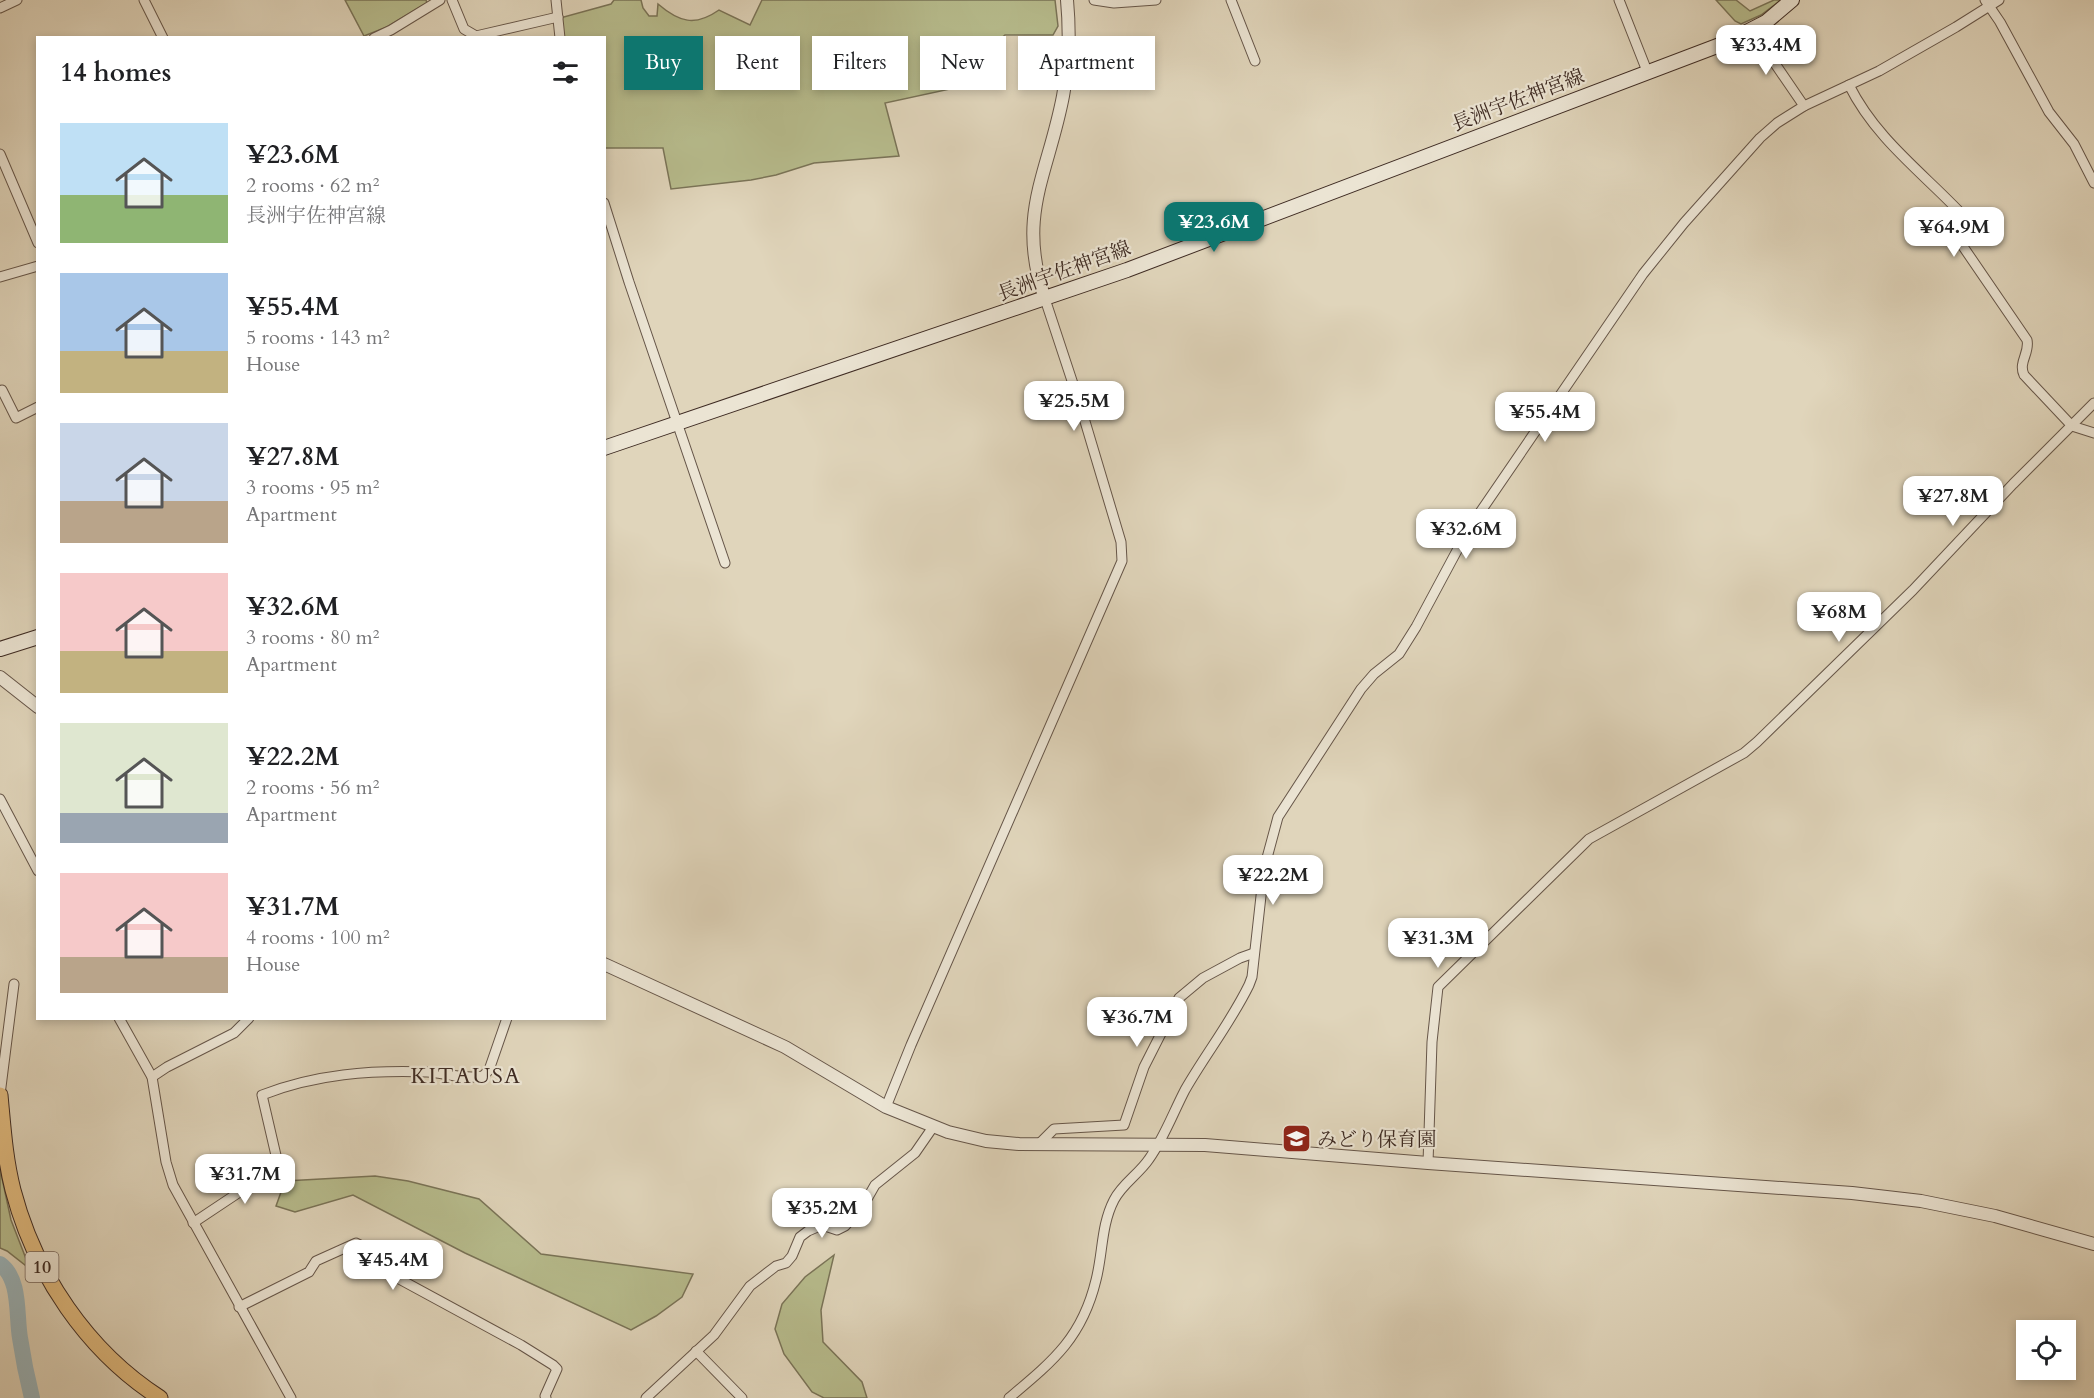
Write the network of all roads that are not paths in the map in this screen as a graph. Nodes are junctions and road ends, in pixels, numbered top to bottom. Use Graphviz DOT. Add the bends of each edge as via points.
graph roads {
  1 [pos="17,0"];
  2 [pos="144,0"];
  3 [pos="440,0"];
  4 [pos="452,0"];
  5 [pos="556,0"];
  6 [pos="1067,0"];
  7 [pos="1094,0"];
  8 [pos="1156,0"];
  9 [pos="1231,0"];
  10 [pos="1619,0"];
  11 [pos="1792,0"];
  12 [pos="1999,0"];
  13 [pos="1987,3"];
  14 [pos="0,8"];
  15 [pos="558,17"];
  16 [pos="1752,30"];
  17 [pos="162,36"];
  18 [pos="378,36"];
  19 [pos="560,36"];
  20 [pos="1255,61"];
  21 [pos="1647,72"];
  22 [pos="1849,86"];
  23 [pos="1804,106"];
  24 [pos="0,154"];
  25 [pos="2094,183"];
  26 [pos="606,209"];
  27 [pos="36,238"];
  28 [pos="36,267"];
  29 [pos="0,277"];
  30 [pos="1045,298"];
  31 [pos="2,390"];
  32 [pos="2094,403"];
  33 [pos="36,408"];
  34 [pos="678,423"];
  35 [pos="2072,426"];
  36 [pos="2094,433"];
  37 [pos="606,447"];
  38 [pos="725,563"];
  39 [pos="36,638"];
  40 [pos="0,649"];
  41 [pos="0,677"];
  42 [pos="36,705"];
  43 [pos="0,799"];
  44 [pos="36,867"];
  45 [pos="1254,953"];
  46 [pos="606,965"];
  47 [pos="14,984"];
  48 [pos="120,1020"];
  49 [pos="247,1020"];
  50 [pos="506,1020"];
  51 [pos="152,1077"];
  52 [pos="0,1095"];
  53 [pos="886,1107"];
  54 [pos="933,1127"];
  55 [pos="2,1137"];
  56 [pos="1039,1144"];
  57 [pos="1158,1144"];
  58 [pos="1428,1163"];
  59 [pos="193,1223"];
  60 [pos="2094,1244"];
  61 [pos="239,1307"];
  62 [pos="696,1351"];
  63 [pos="160,1398"];
  64 [pos="291,1398"];
  65 [pos="546,1398"];
  66 [pos="646,1398"];
  67 [pos="742,1398"];
  68 [pos="1009,1398"];
  1 -- 14 [label="street"];
  2 -- 17 [label="street"];
  3 -- 18 [label="street"];
  4 -- 15 [label="street" via="464,29 476,36"];
  5 -- 15 [label="street"];
  6 -- 30 [label="street" via="1069,36 1063,98 1033,222 1035,266"];
  7 -- 8 [label="street"];
  9 -- 20 [label="street"];
  10 -- 21 [label="street"];
  11 -- 16 [label="main road, 長洲宇佐神宮線"];
  12 -- 13 [label="street"];
  13 -- 22 [label="street" via="1911,53"];
  13 -- 25 [label="street"];
  15 -- 19 [label="street"];
  16 -- 21 [label="main road, 長洲宇佐神宮線"];
  16 -- 23 [label="street"];
  21 -- 30 [label="main road, 長洲宇佐神宮線"];
  22 -- 23 [label="street"];
  22 -- 35 [label="street" via="1875,127 1971,224 1962,245 2027,340 2023,372"];
  23 -- 45 [label="street" via="1760,138 1643,274 1468,530 1399,654 1361,689 1291,795 1278,817 1267,854"];
  24 -- 27 [label="street"];
  26 -- 34 [label="street"];
  28 -- 29 [label="street"];
  30 -- 34 [label="main road, 長洲宇佐神宮線"];
  30 -- 53 [label="street" via="1121,542 1122,561"];
  31 -- 33 [label="street" via="16,418"];
  32 -- 35 [label="street"];
  34 -- 37 [label="main road, 長洲宇佐神宮線"];
  34 -- 38 [label="street"];
  35 -- 36 [label="street"];
  35 -- 58 [label="street" via="1913,590 1757,742 1744,753 1589,839 1438,987"];
  39 -- 40 [label="main road"];
  41 -- 42 [label="street"];
  43 -- 44 [label="street"];
  45 -- 56 [label="street" via="1203,978 1179,998 1144,1067 1124,1125 1054,1129"];
  45 -- 57 [label="street" via="1246,992 1185,1090"];
  46 -- 53 [label="street" via="785,1047"];
  47 -- 52 [label="street"];
  48 -- 51 [label="street"];
  49 -- 51 [label="street" via="234,1033"];
  50 -- 59 [label="street" via="489,1070 483,1076 428,1072 350,1074 301,1081 262,1095 278,1164"];
  51 -- 59 [label="street" via="166,1162"];
  52 -- 55 [label="highway, 10"];
  53 -- 54 [label="street"];
  54 -- 56 [label="street" via="986,1141"];
  54 -- 62 [label="street" via="915,1153 875,1185 845,1226 837,1230 822,1225 800,1237 786,1263 750,1286 714,1335"];
  55 -- 63 [label="highway, 10" via="13,1190 43,1270 85,1332"];
  56 -- 57 [label="street"];
  57 -- 58 [label="street"];
  57 -- 68 [label="street" via="1114,1198 1096,1279 1072,1338"];
  58 -- 60 [label="street" via="1885,1196 1995,1216"];
  59 -- 61 [label="street"];
  61 -- 64 [label="street"];
  61 -- 65 [label="street" via="309,1272 316,1261 356,1243 362,1245 379,1268 553,1365 557,1369"];
  62 -- 66 [label="street"];
  62 -- 67 [label="street"];
}
